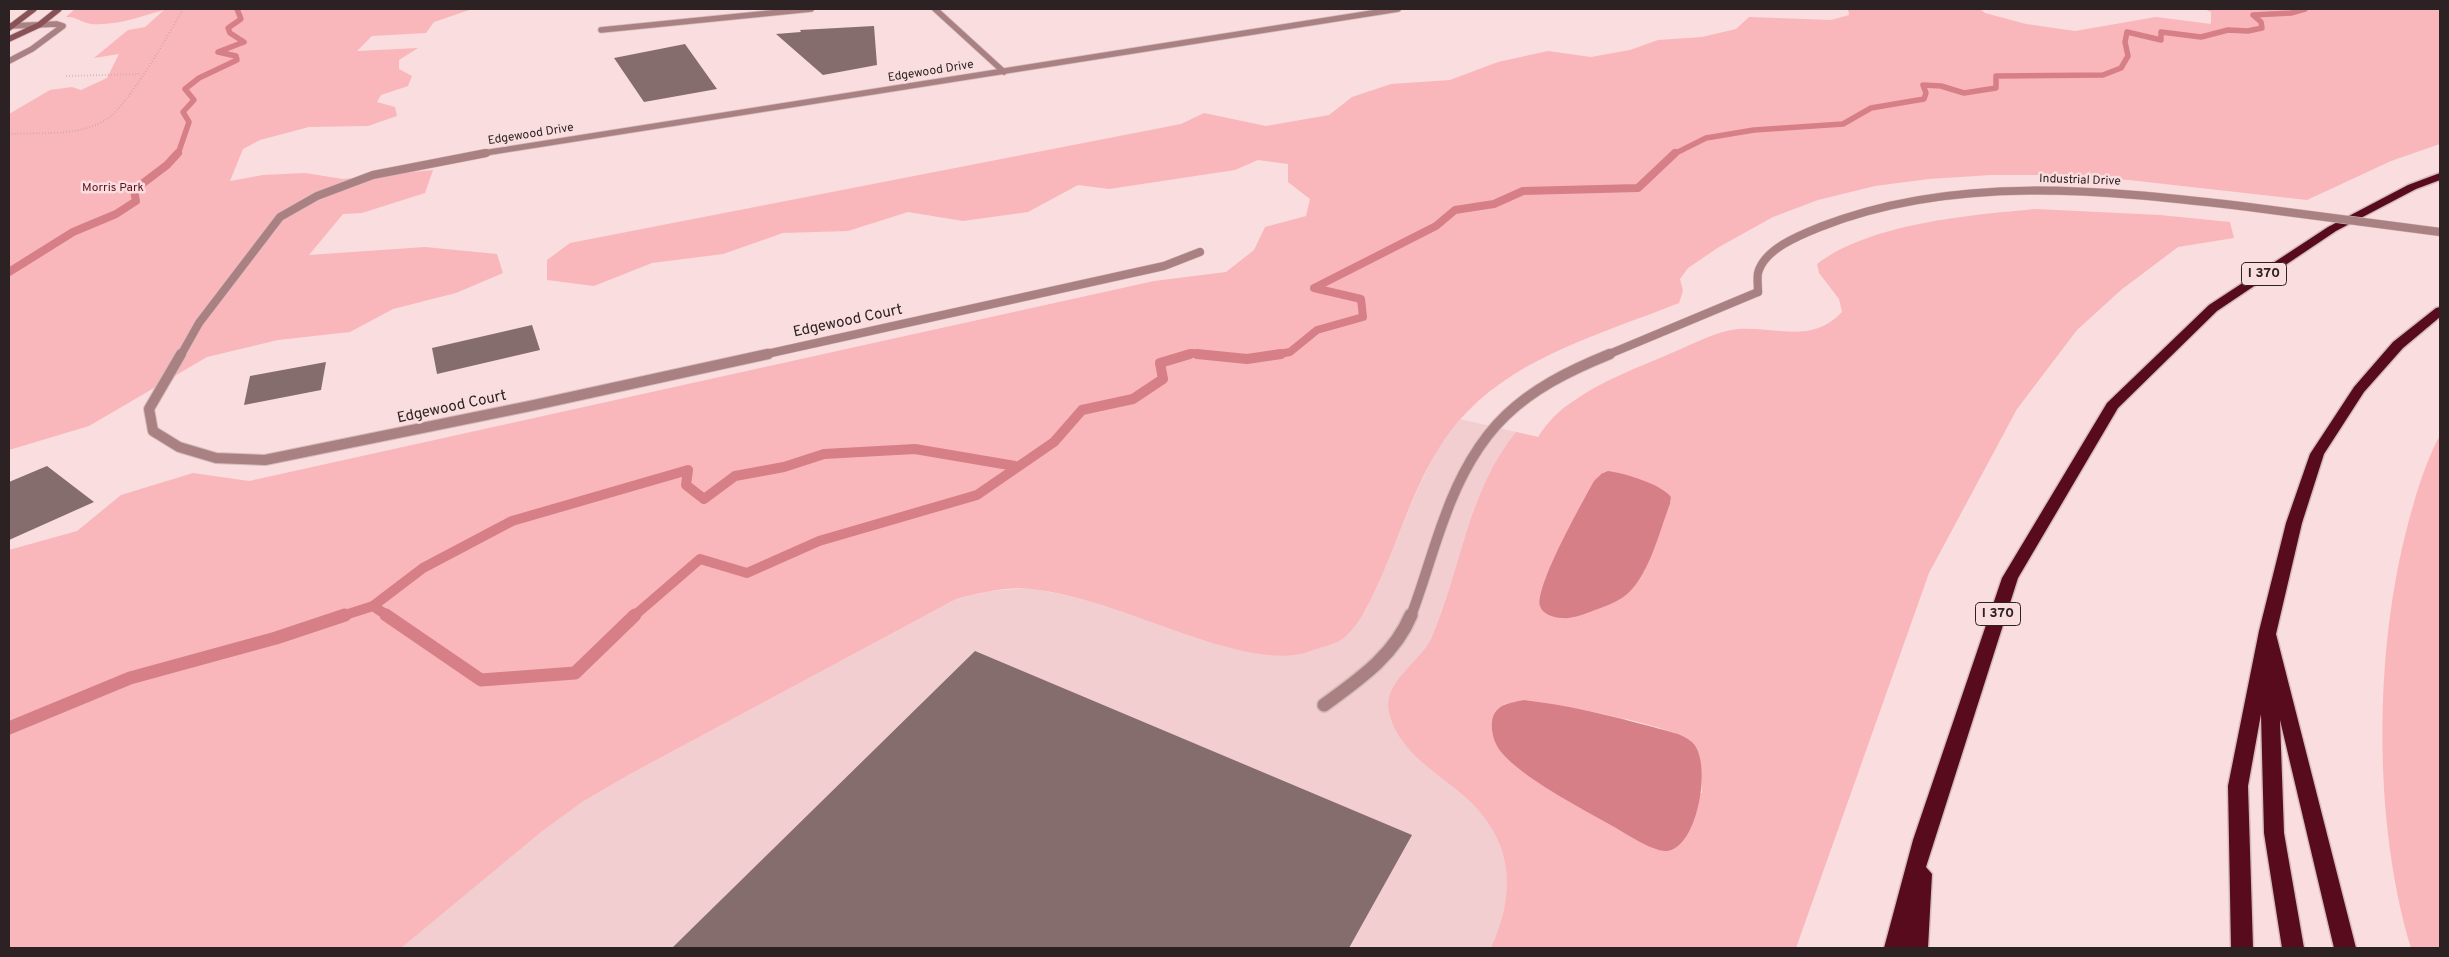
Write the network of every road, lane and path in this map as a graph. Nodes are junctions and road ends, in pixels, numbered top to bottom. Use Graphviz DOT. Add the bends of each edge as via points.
graph roads {
  1 [pos="34,9"];
  2 [pos="59,9"];
  3 [pos="184,9"];
  4 [pos="811,9"];
  5 [pos="936,9"];
  6 [pos="1398,9"];
  7 [pos="1380,10"];
  8 [pos="39,25"];
  9 [pos="10,26"];
  10 [pos="601,30"];
  11 [pos="9,39"];
  12 [pos="9,61"];
  13 [pos="1004,72"];
  14 [pos="141,74"];
  15 [pos="66,76"];
  16 [pos="9,134"];
  17 [pos="467,156"];
  18 [pos="2440,176"];
  19 [pos="2440,232"];
  20 [pos="1200,252"];
  21 [pos="2440,311"];
  22 [pos="2268,631"];
  23 [pos="1324,705"];
  24 [pos="1924,840"];
  25 [pos="1895,948"];
  26 [pos="1917,948"];
  27 [pos="2242,948"];
  28 [pos="2293,948"];
  29 [pos="2345,948"];
  1 -- 9 [label="street"];
  2 -- 8 [label="street"];
  3 -- 14 [label="path"];
  4 -- 10 [label="street"];
  5 -- 13 [label="street"];
  6 -- 7 [label="street, Edgewood Drive"];
  7 -- 13 [label="street, Edgewood Drive"];
  8 -- 9 [label="street"];
  8 -- 11 [label="street"];
  8 -- 12 [label="street" via="63,26"];
  13 -- 17 [label="street, Edgewood Drive"];
  14 -- 15 [label="path"];
  14 -- 16 [label="path" via="115,114 106,120 70,130"];
  17 -- 20 [label="street, Edgewood Court" via="373,175 317,196 280,217 199,324 149,409 153,431 179,447 216,458 265,460 530,406 1144,271"];
  18 -- 24 [label="highway, I 370" via="2332,229 2213,308 2112,406 2010,578"];
  19 -- 23 [label="street, Industrial Drive, bridge" via="2241,206 2125,194 2056,191 1962,194 1904,202 1825,224 1794,238 1771,254 1758,272 1758,292 1580,366 1540,388 1509,411 1486,434 1468,461 1443,522 1411,619 1395,645 1366,673"];
  21 -- 22 [label="highway" via="2398,344 2360,390 2317,454 2294,523"];
  22 -- 27 [label="highway" via="2238,786"];
  22 -- 28 [label="highway" via="2274,833"];
  22 -- 29 [label="highway"];
  24 -- 25 [label="highway"];
  24 -- 26 [label="highway, I 370"];
}
